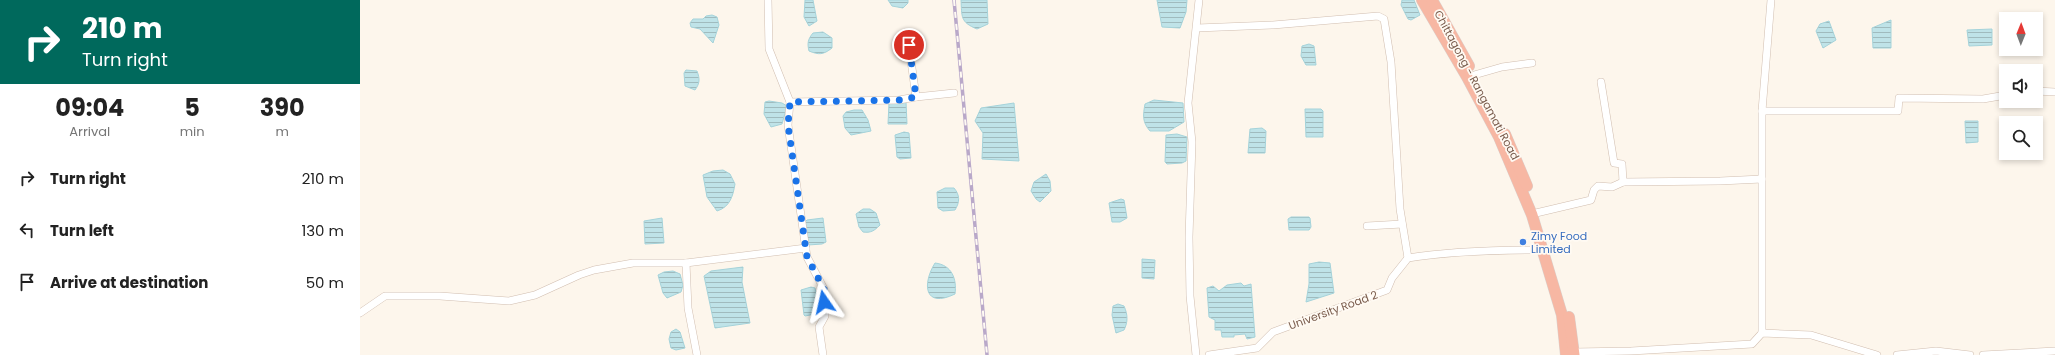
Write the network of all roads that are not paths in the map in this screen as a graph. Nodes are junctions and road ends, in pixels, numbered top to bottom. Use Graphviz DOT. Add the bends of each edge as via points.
graph roads {
  1 [pos="768,0"];
  2 [pos="1199,0"];
  3 [pos="1422,0"];
  4 [pos="1432,0"];
  5 [pos="1770,0"];
  6 [pos="1197,28"];
  7 [pos="907,32"];
  8 [pos="1532,63"];
  9 [pos="1474,75"];
  10 [pos="1601,82"];
  11 [pos="2043,92"];
  12 [pos="2055,92"];
  13 [pos="954,93"];
  14 [pos="1999,96"];
  15 [pos="916,97"];
  16 [pos="790,102"];
  17 [pos="1762,111"];
  18 [pos="1762,179"];
  19 [pos="1623,182"];
  20 [pos="1536,213"];
  21 [pos="1402,224"];
  22 [pos="1367,226"];
  23 [pos="806,248"];
  24 [pos="1542,250"];
  25 [pos="1408,258"];
  26 [pos="686,263"];
  27 [pos="360,313"];
  28 [pos="1762,333"];
  29 [pos="2055,351"];
  30 [pos="1571,354"];
  31 [pos="697,355"];
  32 [pos="823,355"];
  33 [pos="1196,355"];
  34 [pos="1210,355"];
  35 [pos="1877,355"];
  36 [pos="1897,355"];
  37 [pos="1970,355"];
  38 [pos="1983,355"];
  1 -- 16 [label="street" via="770,49"];
  2 -- 6 [label="street"];
  3 -- 24 [label="highway, Chittagong - Rangamati Road" via="1499,137 1532,215"];
  4 -- 9 [label="highway, Chittagong - Rangamati Road"];
  5 -- 17 [label="street"];
  6 -- 21 [label="street" via="1273,25 1378,16 1384,19 1391,62"];
  6 -- 33 [label="street" via="1188,103 1192,142 1190,296"];
  7 -- 15 [label="street"];
  8 -- 9 [label="street" via="1502,67"];
  9 -- 20 [label="highway, Chittagong - Rangamati Road" via="1512,148"];
  10 -- 19 [label="street" via="1614,163 1622,164"];
  11 -- 12 [label="street"];
  13 -- 15 [label="street"];
  14 -- 17 [label="street" via="1983,99 1899,98 1898,111"];
  15 -- 16 [label="street" via="899,100"];
  16 -- 23 [label="street" via="788,125"];
  17 -- 18 [label="street"];
  18 -- 19 [label="street" via="1720,182"];
  18 -- 28 [label="street"];
  19 -- 20 [label="street" via="1612,187 1598,186 1591,200"];
  20 -- 30 [label="highway, Chittagong - Rangamati Road" via="1568,311"];
  21 -- 22 [label="street"];
  21 -- 25 [label="street"];
  23 -- 26 [label="street"];
  23 -- 32 [label="street" via="807,257 824,289 825,316 819,327"];
  24 -- 25 [label="street" via="1492,250"];
  24 -- 30 [label="highway, Chittagong - Rangamati Road"];
  25 -- 34 [label="street, University Road 2" via="1392,278 1387,290 1273,332 1257,348"];
  26 -- 27 [label="street" via="633,263 594,270 535,295 509,301 440,296 385,296"];
  26 -- 31 [label="street" via="688,308"];
  28 -- 30 [label="street" via="1752,344"];
  28 -- 35 [label="street" via="1811,334"];
  29 -- 38 [label="street"];
  36 -- 37 [label="street" via="1936,351"];
}
